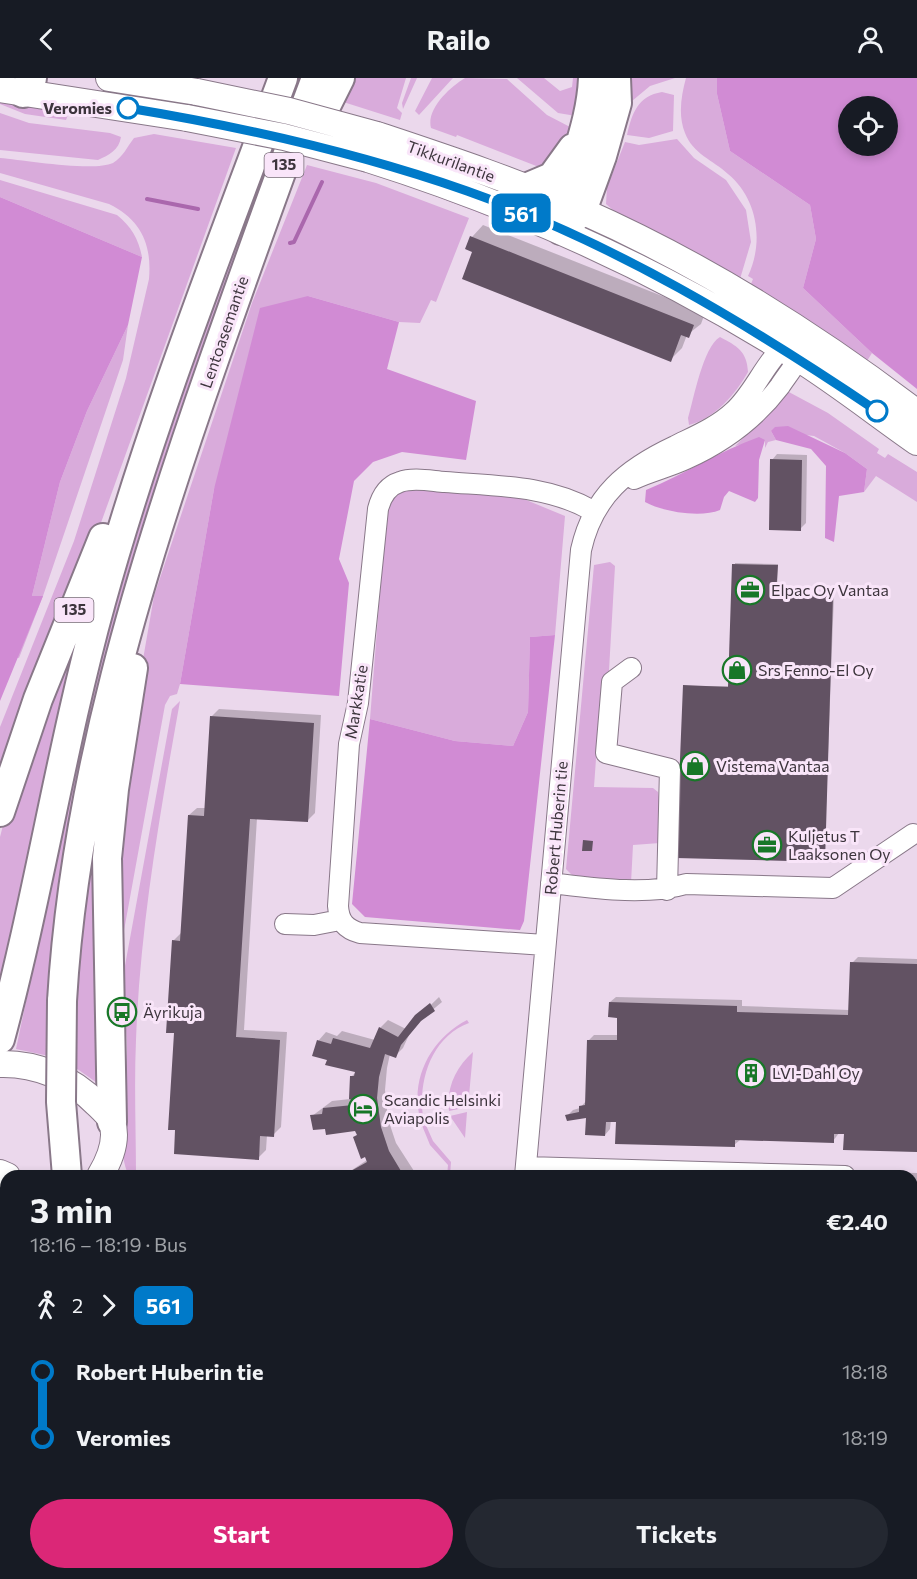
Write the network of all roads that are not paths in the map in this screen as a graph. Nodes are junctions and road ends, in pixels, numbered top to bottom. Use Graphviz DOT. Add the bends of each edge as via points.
graph roads {
  1 [pos="109,78"];
  2 [pos="267,78"];
  3 [pos="283,78"];
  4 [pos="316,78"];
  5 [pos="340,78"];
  6 [pos="593,78"];
  7 [pos="616,78"];
  8 [pos="19,85"];
  9 [pos="588,123"];
  10 [pos="247,174"];
  11 [pos="526,188"];
  12 [pos="569,214"];
  13 [pos="252,252"];
  14 [pos="803,333"];
  15 [pos="791,353"];
  16 [pos="917,413"];
  17 [pos="161,414"];
  18 [pos="917,442"];
  19 [pos="593,511"];
  20 [pos="139,589"];
  21 [pos="631,668"];
  22 [pos="0,812"];
  23 [pos="913,834"];
  24 [pos="551,883"];
  25 [pos="667,890"];
  26 [pos="340,921"];
  27 [pos="285,924"];
  28 [pos="545,945"];
  29 [pos="0,1039"];
  30 [pos="0,1064"];
  31 [pos="112,1122"];
  32 [pos="67,1170"];
  33 [pos="108,1170"];
  34 [pos="526,1170"];
  1 -- 11 [label="main road, Tikkurilantie, bridge" via="289,111 377,135"];
  2 -- 10 [label="highway"];
  3 -- 10 [label="highway, Lentoasemantie / 135"];
  4 -- 13 [label="highway, Lentoasemantie / 135"];
  5 -- 13 [label="highway" via="281,206"];
  6 -- 9 [label="highway"];
  7 -- 12 [label="highway" via="617,103 602,156"];
  8 -- 12 [label="main road, Tikkurilantie, bridge" via="284,137 468,192"];
  9 -- 11 [label="highway" via="552,177"];
  9 -- 12 [label="highway"];
  10 -- 17 [label="highway, Lentoasemantie / 135"];
  11 -- 12 [label="main road, Tikkurilantie"];
  12 -- 14 [label="main road, Tikkurilantie" via="707,273"];
  12 -- 15 [label="main road, Tikkurilantie" via="676,286"];
  13 -- 20 [label="highway, Lentoasemantie / 135" via="183,448"];
  14 -- 15 [label="street, Robert Huberin tie"];
  14 -- 16 [label="main road, Tikkurilantie"];
  15 -- 18 [label="main road, Tikkurilantie"];
  15 -- 19 [label="street, Robert Huberin tie" via="734,412 717,425 635,467"];
  17 -- 22 [label="highway, 135" via="129,466 38,699"];
  17 -- 29 [label="highway" via="101,600 80,680"];
  19 -- 24 [label="street, Robert Huberin tie" via="581,550"];
  19 -- 26 [label="street, Markkatie" via="577,501 540,490 500,486 406,480 384,494 378,509 358,703 349,744"];
  20 -- 31 [label="highway, 135" via="136,644 107,858"];
  20 -- 32 [label="highway, bridge" via="120,650 87,795 70,901 62,1001 61,1102"];
  21 -- 25 [label="street" via="612,682 606,753 670,769"];
  23 -- 25 [label="street" via="833,888 686,885"];
  24 -- 25 [label="street"];
  24 -- 28 [label="street, Robert Huberin tie"];
  26 -- 27 [label="street"];
  26 -- 28 [label="street" via="360,933"];
  28 -- 34 [label="street, Robert Huberin tie"];
  30 -- 31 [label="main road" via="37,1068 65,1079 89,1096"];
  31 -- 33 [label="main road, 135" via="114,1141"];
}
